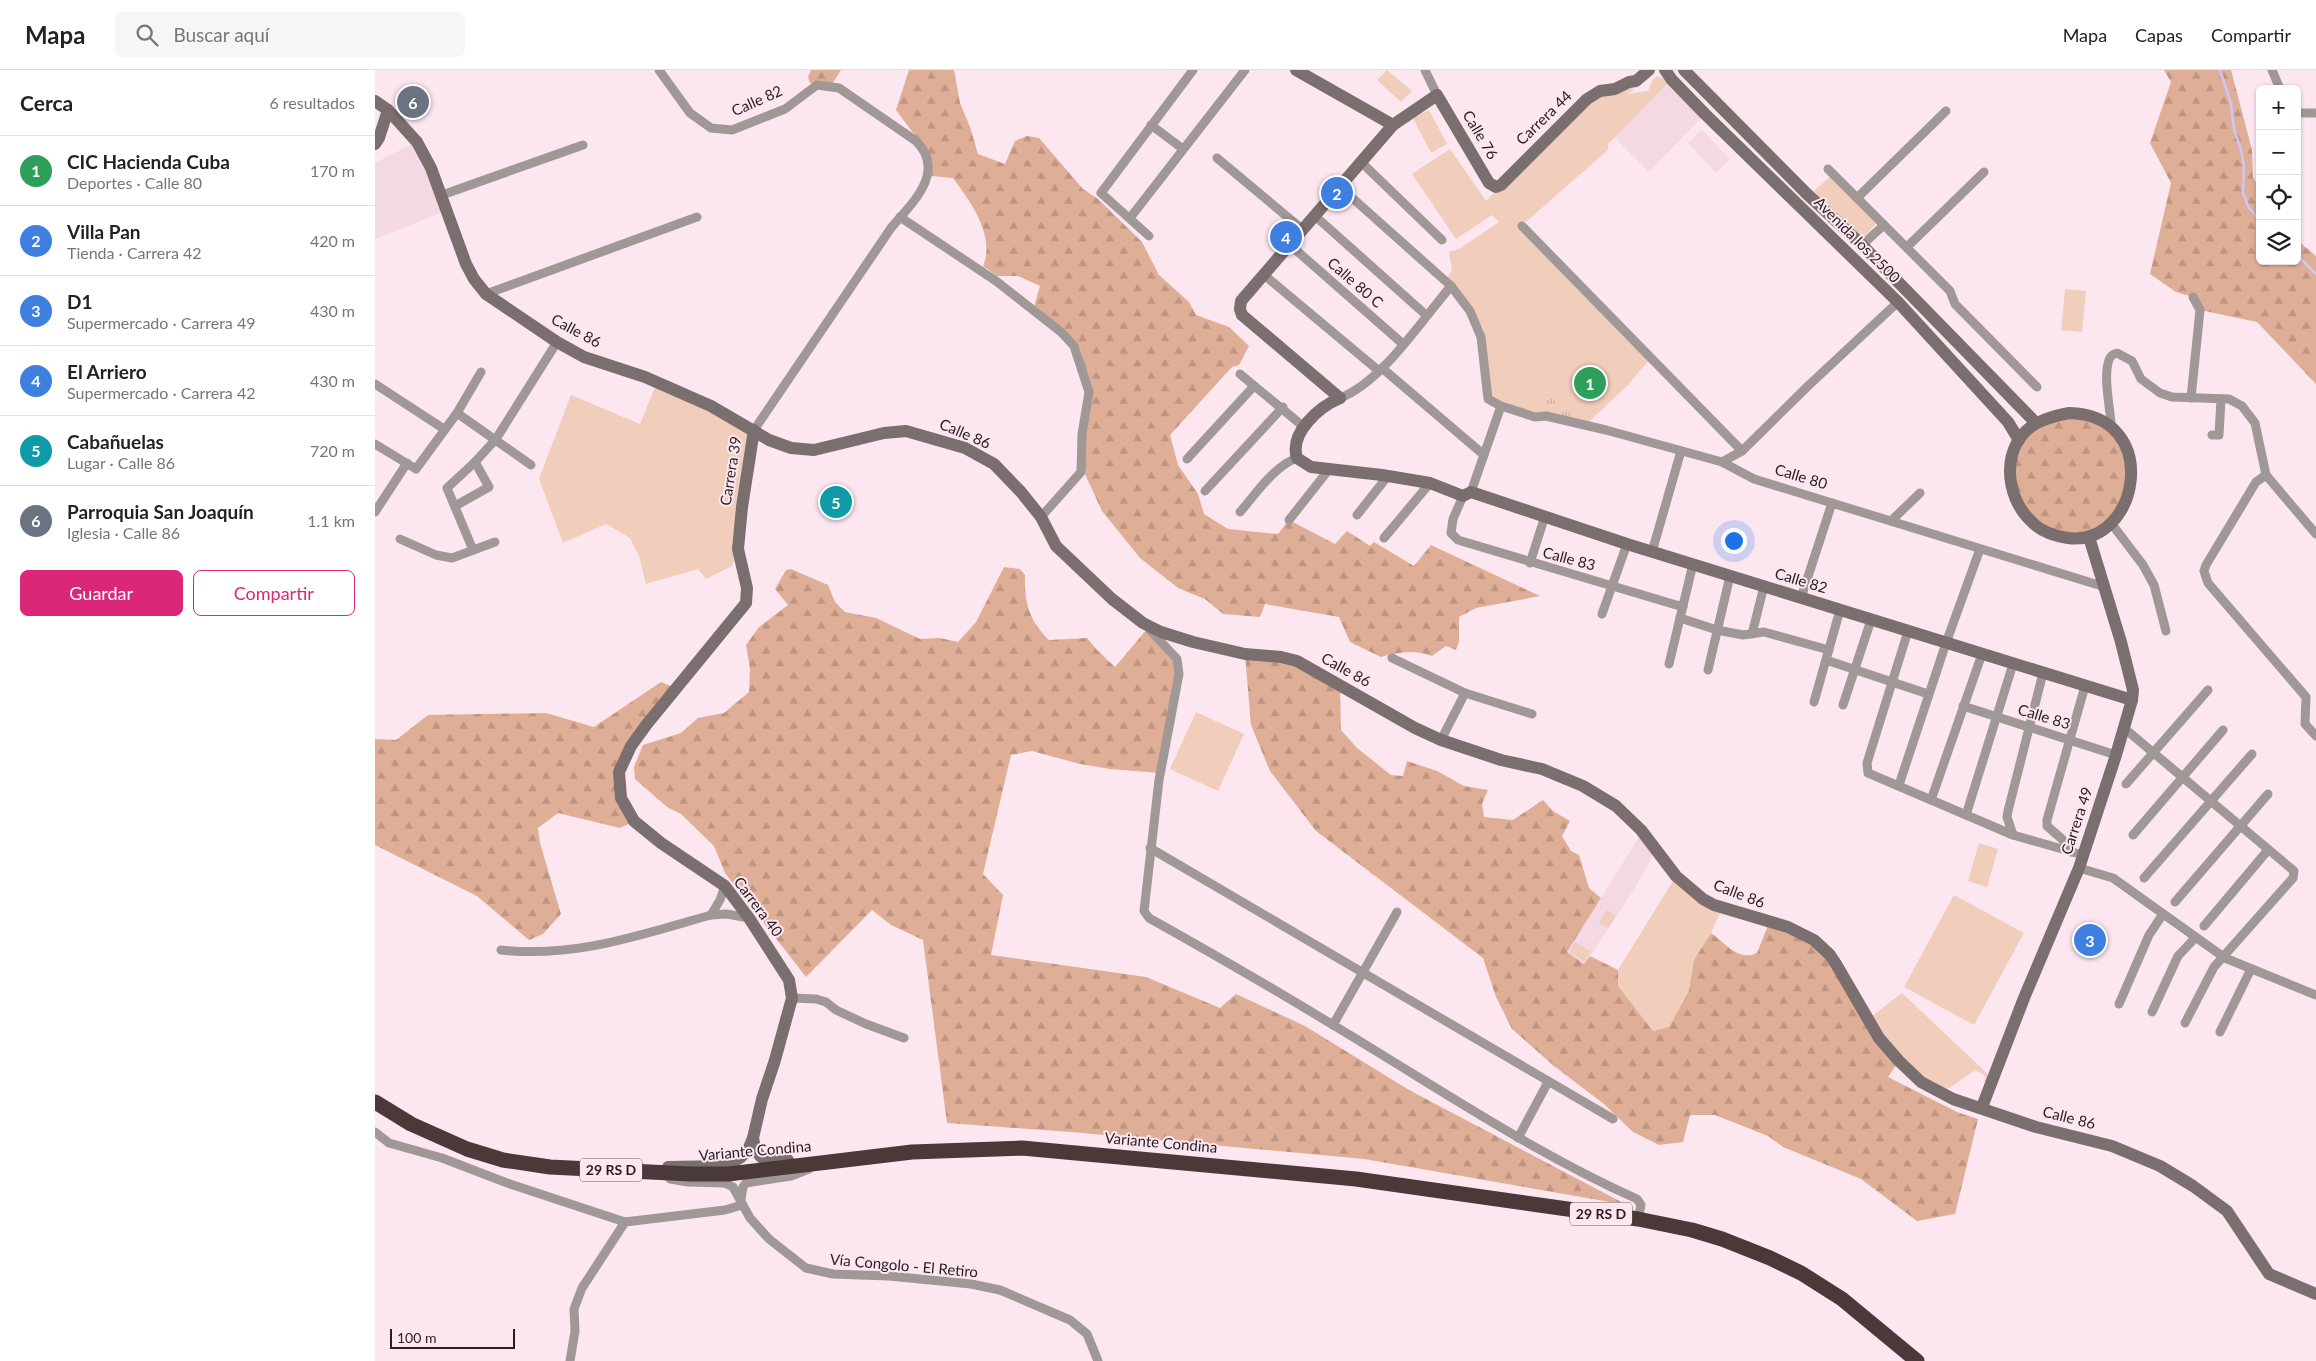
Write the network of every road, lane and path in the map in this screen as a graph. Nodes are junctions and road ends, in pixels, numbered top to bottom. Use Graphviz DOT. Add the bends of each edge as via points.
graph roads {
  1 [pos="659,70"];
  2 [pos="1193,70"];
  3 [pos="1245,70"];
  4 [pos="1296,70"];
  5 [pos="1425,70"];
  6 [pos="1649,70"];
  7 [pos="1665,70"];
  8 [pos="1684,70"];
  9 [pos="2273,70"];
  10 [pos="2279,85"];
  11 [pos="831,86"];
  12 [pos="1438,96"];
  13 [pos="375,101"];
  14 [pos="387,110"];
  15 [pos="1946,111"];
  16 [pos="2301,113"];
  17 [pos="2316,113"];
  18 [pos="1151,125"];
  19 [pos="1393,125"];
  20 [pos="375,144"];
  21 [pos="583,145"];
  22 [pos="1183,149"];
  23 [pos="1217,158"];
  24 [pos="1361,162"];
  25 [pos="1828,169"];
  26 [pos="1983,172"];
  27 [pos="1340,187"];
  28 [pos="1496,187"];
  29 [pos="442,194"];
  30 [pos="1857,198"];
  31 [pos="1314,215"];
  32 [pos="697,217"];
  33 [pos="901,217"];
  34 [pos="1130,218"];
  35 [pos="1884,225"];
  36 [pos="1522,226"];
  37 [pos="1302,229"];
  38 [pos="1149,236"];
  39 [pos="1442,240"];
  40 [pos="1289,244"];
  41 [pos="1862,245"];
  42 [pos="1907,247"];
  43 [pos="1263,274"];
  44 [pos="1451,286"];
  45 [pos="486,294"];
  46 [pos="2193,297"];
  47 [pos="1898,302"];
  48 [pos="1426,315"];
  49 [pos="557,342"];
  50 [pos="1403,344"];
  51 [pos="1380,370"];
  52 [pos="481,372"];
  53 [pos="1240,374"];
  54 [pos="375,384"];
  55 [pos="1254,386"];
  56 [pos="2037,387"];
  57 [pos="1340,398"];
  58 [pos="2191,398"];
  59 [pos="2221,399"];
  60 [pos="1501,406"];
  61 [pos="1283,408"];
  62 [pos="457,413"];
  63 [pos="2036,424"];
  64 [pos="2111,424"];
  65 [pos="1304,427"];
  66 [pos="444,429"];
  67 [pos="754,430"];
  68 [pos="2212,435"];
  69 [pos="495,439"];
  70 [pos="2019,440"];
  71 [pos="377,448"];
  72 [pos="1681,451"];
  73 [pos="1742,451"];
  74 [pos="1485,455"];
  75 [pos="1297,458"];
  76 [pos="1187,459"];
  77 [pos="475,462"];
  78 [pos="1722,462"];
  79 [pos="407,463"];
  80 [pos="531,465"];
  81 [pos="1328,468"];
  82 [pos="2266,475"];
  83 [pos="1387,477"];
  84 [pos="1430,483"];
  85 [pos="1205,491"];
  86 [pos="1920,493"];
  87 [pos="1467,494"];
  88 [pos="1832,503"];
  89 [pos="455,506"];
  90 [pos="375,512"];
  91 [pos="1240,512"];
  92 [pos="1357,515"];
  93 [pos="1041,516"];
  94 [pos="1545,516"];
  95 [pos="1289,520"];
  96 [pos="1891,521"];
  97 [pos="2111,523"];
  98 [pos="2316,534"];
  99 [pos="2089,537"];
  100 [pos="1384,538"];
  101 [pos="400,539"];
  102 [pos="495,542"];
  103 [pos="1627,544"];
  104 [pos="473,550"];
  105 [pos="1980,550"];
  106 [pos="1652,552"];
  107 [pos="1530,562"];
  108 [pos="1693,564"];
  109 [pos="1730,576"];
  110 [pos="1613,585"];
  111 [pos="1764,586"];
  112 [pos="2105,587"];
  113 [pos="1801,598"];
  114 [pos="1683,607"];
  115 [pos="1840,610"];
  116 [pos="1602,614"];
  117 [pos="1680,618"];
  118 [pos="1871,620"];
  119 [pos="1143,622"];
  120 [pos="1717,630"];
  121 [pos="1908,631"];
  122 [pos="2166,631"];
  123 [pos="1753,634"];
  124 [pos="1946,643"];
  125 [pos="1829,650"];
  126 [pos="1982,654"];
  127 [pos="1392,658"];
  128 [pos="1826,660"];
  129 [pos="1669,664"];
  130 [pos="2013,664"];
  131 [pos="1708,670"];
  132 [pos="1855,670"];
  133 [pos="2043,673"];
  134 [pos="1891,681"];
  135 [pos="2085,686"];
  136 [pos="675,688"];
  137 [pos="2208,690"];
  138 [pos="1465,693"];
  139 [pos="1929,694"];
  140 [pos="2131,700"];
  141 [pos="1814,702"];
  142 [pos="1843,705"];
  143 [pos="1963,706"];
  144 [pos="1531,714"];
  145 [pos="1995,717"];
  146 [pos="2029,726"];
  147 [pos="2124,728"];
  148 [pos="2223,730"];
  149 [pos="2316,736"];
  150 [pos="1441,740"];
  151 [pos="2070,740"];
  152 [pos="2153,752"];
  153 [pos="2252,754"];
  154 [pos="2116,755"];
  155 [pos="2183,777"];
  156 [pos="2126,784"];
  157 [pos="1899,785"];
  158 [pos="2268,794"];
  159 [pos="1931,800"];
  160 [pos="2211,801"];
  161 [pos="1966,815"];
  162 [pos="2240,826"];
  163 [pos="2013,835"];
  164 [pos="2133,835"];
  165 [pos="1150,848"];
  166 [pos="2268,850"];
  167 [pos="2078,858"];
  168 [pos="2144,878"];
  169 [pos="725,886"];
  170 [pos="2175,902"];
  171 [pos="1397,912"];
  172 [pos="2163,914"];
  173 [pos="711,915"];
  174 [pos="749,918"];
  175 [pos="2204,926"];
  176 [pos="2195,938"];
  177 [pos="501,950"];
  178 [pos="2225,958"];
  179 [pos="2251,969"];
  180 [pos="1364,973"];
  181 [pos="2316,995"];
  182 [pos="792,998"];
  183 [pos="2119,1004"];
  184 [pos="2152,1012"];
  185 [pos="2185,1023"];
  186 [pos="1333,1024"];
  187 [pos="2220,1032"];
  188 [pos="904,1038"];
  189 [pos="1548,1082"];
  190 [pos="375,1102"];
  191 [pos="1982,1107"];
  192 [pos="1613,1119"];
  193 [pos="375,1132"];
  194 [pos="753,1138"];
  195 [pos="1518,1138"];
  196 [pos="860,1158"];
  197 [pos="824,1163"];
  198 [pos="650,1172"];
  199 [pos="741,1202"];
  200 [pos="1638,1219"];
  201 [pos="625,1222"];
  202 [pos="2316,1294"];
  203 [pos="570,1361"];
  204 [pos="1098,1361"];
  205 [pos="1917,1361"];
  1 -- 11 [label="street, Calle 82" via="690,113 711,128 732,130 785,108 817,85"];
  2 -- 18 [label="street"];
  3 -- 22 [label="street"];
  4 -- 19 [label="main road"];
  5 -- 12 [label="street, Calle 76"];
  6 -- 28 [label="main road, Carrera 44" via="1636,81 1601,91 1587,99"];
  7 -- 47 [label="main road, Avenida los 2500" via="1705,114"];
  8 -- 41 [label="main road, Avenida los 2500"];
  9 -- 10 [label="street"];
  11 -- 33 [label="street, Carrera 39" via="839,88 926,151 930,165 927,179"];
  12 -- 19 [label="main road"];
  12 -- 28 [label="main road, Calle 76" via="1489,183"];
  13 -- 14 [label="main road, Calle 86"];
  14 -- 20 [label="main road"];
  14 -- 29 [label="main road, Calle 86" via="417,142"];
  15 -- 30 [label="street"];
  16 -- 17 [label="street"];
  18 -- 22 [label="street"];
  18 -- 34 [label="street" via="1101,193"];
  19 -- 24 [label="main road"];
  21 -- 29 [label="street"];
  22 -- 34 [label="street"];
  23 -- 37 [label="street"];
  24 -- 27 [label="main road"];
  24 -- 39 [label="street"];
  25 -- 30 [label="street"];
  26 -- 42 [label="street"];
  27 -- 31 [label="main road"];
  27 -- 44 [label="street"];
  29 -- 45 [label="main road, Calle 86" via="466,264"];
  30 -- 35 [label="street"];
  31 -- 37 [label="main road"];
  31 -- 48 [label="street"];
  32 -- 45 [label="street"];
  33 -- 67 [label="street, Carrera 39"];
  33 -- 93 [label="street" via="997,281 1074,346 1089,392 1082,434 1081,472"];
  34 -- 38 [label="street"];
  35 -- 41 [label="street"];
  35 -- 42 [label="street"];
  36 -- 73 [label="street"];
  37 -- 40 [label="main road"];
  40 -- 43 [label="main road"];
  40 -- 50 [label="street, Calle 80 C"];
  41 -- 63 [label="main road, Avenida los 2500"];
  42 -- 56 [label="street" via="1949,291 1955,304"];
  43 -- 51 [label="street"];
  43 -- 57 [label="main road" via="1241,301 1239,309"];
  44 -- 48 [label="street"];
  44 -- 60 [label="street, Calle 80" via="1477,323 1488,399"];
  45 -- 49 [label="main road, Calle 86"];
  46 -- 58 [label="street" via="2200,310"];
  47 -- 70 [label="main road, Avenida los 2500" via="2009,422"];
  47 -- 73 [label="street"];
  48 -- 50 [label="street"];
  49 -- 67 [label="main road, Calle 86" via="584,357 645,377 703,402"];
  49 -- 69 [label="street"];
  50 -- 51 [label="street"];
  51 -- 57 [label="street" via="1351,394"];
  51 -- 74 [label="street"];
  52 -- 62 [label="street"];
  53 -- 55 [label="street"];
  54 -- 66 [label="street"];
  55 -- 61 [label="street"];
  55 -- 76 [label="street"];
  57 -- 65 [label="main road"];
  57 -- 81 [label="main road" via="1336,408 1310,433 1303,446 1308,460"];
  58 -- 59 [label="street"];
  58 -- 64 [label="street" via="2172,397 2150,388 2132,361 2117,353 2109,360 2107,370"];
  59 -- 68 [label="street" via="2219,435"];
  59 -- 82 [label="street" via="2229,399 2250,414 2255,423"];
  60 -- 72 [label="street, Calle 80"];
  60 -- 74 [label="street"];
  61 -- 65 [label="street"];
  61 -- 85 [label="street"];
  62 -- 66 [label="street"];
  62 -- 69 [label="street"];
  63 -- 64 [label="main road" via="2069,412 2098,417"];
  63 -- 70 [label="main road"];
  64 -- 97 [label="main road" via="2128,451 2131,480 2121,512"];
  65 -- 75 [label="main road" via="1297,437"];
  66 -- 79 [label="street" via="416,469"];
  67 -- 93 [label="main road, Calle 86" via="769,440 802,450 814,450 884,432 906,431 933,437 965,448 994,464"];
  67 -- 136 [label="main road, Carrera 39" via="738,549 747,588 746,603"];
  69 -- 77 [label="street"];
  69 -- 80 [label="street"];
  70 -- 99 [label="main road" via="2013,451 2010,470 2011,491 2018,507 2049,533 2080,540"];
  71 -- 79 [label="street"];
  72 -- 78 [label="street, Calle 80"];
  72 -- 106 [label="street"];
  73 -- 78 [label="street"];
  74 -- 87 [label="street"];
  75 -- 81 [label="main road, Calle 82" via="1311,467"];
  75 -- 91 [label="street" via="1273,474"];
  77 -- 89 [label="street" via="447,488"];
  77 -- 89 [label="street" via="489,487"];
  78 -- 88 [label="street, Calle 80" via="1754,479"];
  79 -- 90 [label="street"];
  81 -- 83 [label="main road, Calle 82"];
  81 -- 95 [label="street"];
  82 -- 98 [label="street"];
  82 -- 149 [label="street" via="2256,482 2204,571 2208,583 2306,697 2305,724"];
  83 -- 84 [label="main road, Calle 82"];
  83 -- 92 [label="street"];
  84 -- 87 [label="main road, Calle 82"];
  84 -- 100 [label="street"];
  86 -- 96 [label="street"];
  87 -- 94 [label="main road, Calle 82"];
  87 -- 107 [label="street, Calle 83" via="1453,519 1451,533 1458,540"];
  88 -- 96 [label="street, Calle 80"];
  88 -- 113 [label="street"];
  89 -- 104 [label="street"];
  93 -- 119 [label="main road, Calle 86" via="1056,546"];
  94 -- 103 [label="main road, Calle 82"];
  94 -- 107 [label="street"];
  96 -- 105 [label="street, Calle 80"];
  97 -- 99 [label="main road"];
  97 -- 122 [label="street" via="2154,585"];
  99 -- 112 [label="main road, Carrera 49"];
  101 -- 104 [label="street" via="445,557 452,558"];
  102 -- 104 [label="street"];
  103 -- 106 [label="main road, Calle 82"];
  103 -- 110 [label="street"];
  105 -- 112 [label="street, Calle 80"];
  105 -- 124 [label="street"];
  106 -- 108 [label="main road, Calle 82"];
  107 -- 110 [label="street, Calle 83"];
  108 -- 109 [label="main road, Calle 82"];
  108 -- 114 [label="street"];
  109 -- 111 [label="main road, Calle 82"];
  109 -- 120 [label="street"];
  110 -- 114 [label="street, Calle 83"];
  110 -- 116 [label="street"];
  111 -- 113 [label="main road, Calle 82"];
  111 -- 123 [label="street"];
  112 -- 140 [label="main road, Carrera 49" via="2133,690"];
  113 -- 115 [label="main road, Calle 82"];
  114 -- 117 [label="street"];
  115 -- 118 [label="main road, Calle 82"];
  115 -- 125 [label="street"];
  117 -- 120 [label="street"];
  117 -- 129 [label="street"];
  118 -- 121 [label="main road, Calle 82"];
  118 -- 132 [label="street"];
  119 -- 150 [label="main road, Calle 86" via="1161,632 1193,642 1297,661"];
  119 -- 165 [label="street" via="1171,650 1177,659 1179,674"];
  120 -- 123 [label="street"];
  120 -- 131 [label="street"];
  121 -- 124 [label="main road, Calle 82"];
  121 -- 134 [label="street"];
  123 -- 125 [label="street" via="1764,632"];
  124 -- 126 [label="main road, Calle 82"];
  124 -- 139 [label="street"];
  125 -- 128 [label="street"];
  126 -- 130 [label="main road, Calle 82"];
  126 -- 143 [label="street"];
  127 -- 138 [label="street"];
  128 -- 132 [label="street"];
  128 -- 141 [label="street"];
  130 -- 133 [label="main road, Calle 82"];
  130 -- 145 [label="street"];
  132 -- 134 [label="street"];
  132 -- 142 [label="street"];
  133 -- 135 [label="main road, Calle 82"];
  133 -- 146 [label="street"];
  134 -- 139 [label="street"];
  134 -- 157 [label="street" via="1867,764 1868,773"];
  135 -- 140 [label="main road, Calle 82"];
  135 -- 151 [label="street"];
  136 -- 169 [label="main road, Carrera 40" via="631,746 619,772 621,798 634,821"];
  137 -- 152 [label="street"];
  138 -- 144 [label="street"];
  138 -- 150 [label="street"];
  139 -- 157 [label="street"];
  140 -- 147 [label="main road, Carrera 49"];
  143 -- 145 [label="street, Calle 83"];
  143 -- 159 [label="street"];
  145 -- 146 [label="street, Calle 83"];
  145 -- 161 [label="street"];
  146 -- 151 [label="street, Calle 83"];
  146 -- 163 [label="street" via="2007,817"];
  147 -- 152 [label="street"];
  147 -- 154 [label="main road, Carrera 49"];
  148 -- 155 [label="street"];
  150 -- 191 [label="main road, Calle 86" via="1501,760 1542,769 1583,786 1616,806 1641,830 1676,876 1703,899 1814,940 1830,955 1879,1038 1911,1073 1933,1089"];
  151 -- 154 [label="street, Calle 83"];
  151 -- 167 [label="street" via="2047,826"];
  152 -- 155 [label="street"];
  152 -- 156 [label="street"];
  153 -- 160 [label="street"];
  154 -- 167 [label="main road, Carrera 49"];
  155 -- 160 [label="street"];
  155 -- 164 [label="street"];
  157 -- 159 [label="street"];
  158 -- 162 [label="street"];
  159 -- 161 [label="street"];
  160 -- 162 [label="street"];
  160 -- 168 [label="street"];
  161 -- 163 [label="street"];
  162 -- 166 [label="street"];
  162 -- 170 [label="street"];
  163 -- 167 [label="street"];
  165 -- 180 [label="street"];
  165 -- 186 [label="street" via="1144,910 1149,918"];
  166 -- 175 [label="street"];
  166 -- 178 [label="street" via="2292,868 2293,878"];
  167 -- 172 [label="street" via="2113,878"];
  167 -- 191 [label="main road, Carrera 49"];
  169 -- 173 [label="street"];
  169 -- 174 [label="main road, Carrera 40"];
  171 -- 180 [label="street"];
  172 -- 176 [label="street"];
  172 -- 183 [label="street" via="2149,935"];
  173 -- 174 [label="street"];
  173 -- 177 [label="street" via="575,950 530,953"];
  174 -- 182 [label="main road, Carrera 40" via="789,980"];
  176 -- 178 [label="street"];
  176 -- 184 [label="street" via="2179,956"];
  178 -- 179 [label="street"];
  178 -- 185 [label="street" via="2214,967"];
  179 -- 181 [label="street"];
  179 -- 187 [label="street"];
  180 -- 186 [label="street"];
  180 -- 189 [label="street"];
  182 -- 188 [label="street" via="826,1002 858,1021"];
  182 -- 194 [label="main road"];
  186 -- 195 [label="street"];
  189 -- 192 [label="street"];
  189 -- 195 [label="street"];
  190 -- 198 [label="highway, Variante Condina / 29 RS D" via="448,1142 503,1160 550,1167"];
  191 -- 202 [label="main road, Calle 86" via="2036,1127 2129,1152 2173,1173 2227,1211 2269,1274"];
  193 -- 201 [label="street" via="389,1144 442,1158"];
  194 -- 196 [label="main road" via="755,1151 767,1161 822,1156"];
  194 -- 198 [label="main road" via="748,1150 726,1166 665,1167"];
  195 -- 200 [label="street" via="1585,1176 1637,1199 1641,1205"];
  196 -- 197 [label="highway, Variante Condina / 29 RS D"];
  196 -- 200 [label="highway, Variante Condina / 29 RS D" via="912,1152 1022,1148 1391,1183"];
  197 -- 198 [label="highway, Variante Condina / 29 RS D" via="728,1174"];
  197 -- 199 [label="street" via="791,1176 746,1183"];
  198 -- 199 [label="street, Vía Congolo - El Retiro" via="688,1182 725,1183 733,1187"];
  199 -- 201 [label="street" via="725,1210"];
  199 -- 204 [label="street, Vía Congolo - El Retiro" via="769,1239 806,1268 833,1274 889,1276 1000,1290 1070,1320 1087,1334"];
  200 -- 205 [label="highway, Variante Condina / 29 RS D" via="1692,1230 1770,1258 1842,1298"];
  201 -- 203 [label="street" via="582,1288 574,1309 575,1331"];
}
